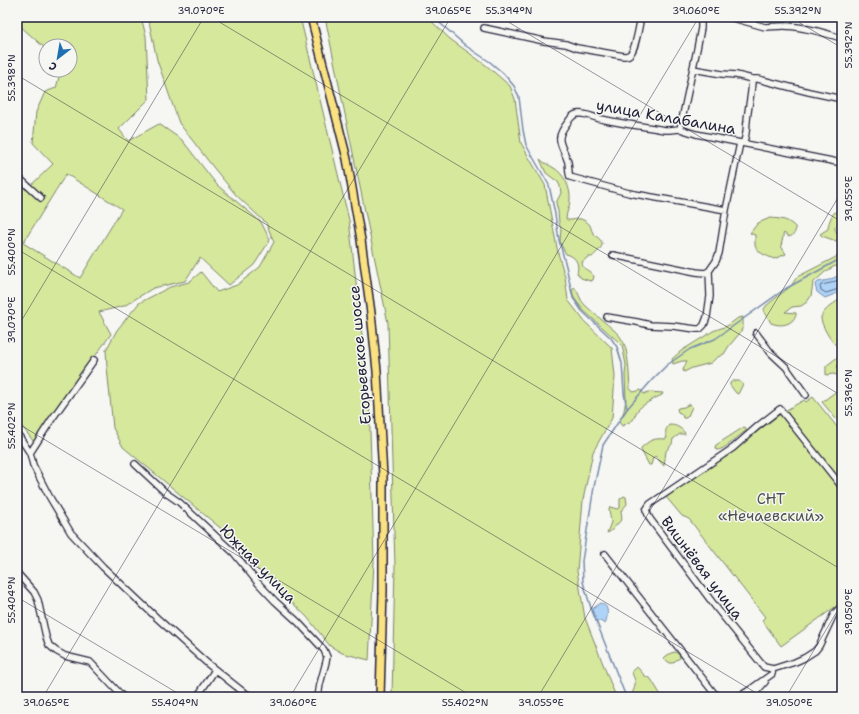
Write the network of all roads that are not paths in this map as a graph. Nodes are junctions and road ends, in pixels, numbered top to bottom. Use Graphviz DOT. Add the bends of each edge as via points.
graph roads {
  1 [pos="311,17"];
  2 [pos="641,17"];
  3 [pos="700,17"];
  4 [pos="729,17"];
  5 [pos="484,28"];
  6 [pos="842,38"];
  7 [pos="693,69"];
  8 [pos="752,79"];
  9 [pos="842,99"];
  10 [pos="680,129"];
  11 [pos="742,143"];
  12 [pos="842,163"];
  13 [pos="17,176"];
  14 [pos="41,198"];
  15 [pos="726,210"];
  16 [pos="613,255"];
  17 [pos="709,271"];
  18 [pos="608,317"];
  19 [pos="756,333"];
  20 [pos="94,360"];
  21 [pos="806,395"];
  22 [pos="17,433"];
  23 [pos="30,453"];
  24 [pos="135,464"];
  25 [pos="842,487"];
  26 [pos="605,554"];
  27 [pos="17,573"];
  28 [pos="842,606"];
  29 [pos="216,670"];
  30 [pos="772,672"];
  31 [pos="123,697"];
  32 [pos="197,697"];
  33 [pos="252,697"];
  34 [pos="318,697"];
  35 [pos="380,697"];
  36 [pos="721,697"];
  37 [pos="738,697"];
  38 [pos="752,697"];
  1 -- 35 [label="main road, Егорьевское шоссе" via="348,166 361,240 377,371 383,476"];
  2 -- 5 [label="street" via="634,49 624,56"];
  3 -- 7 [label="street" via="701,28"];
  4 -- 6 [label="street" via="765,27 802,28"];
  7 -- 8 [label="street"];
  7 -- 10 [label="street"];
  8 -- 9 [label="street"];
  8 -- 11 [label="street" via="746,139"];
  10 -- 11 [label="street, улица Калабалина"];
  10 -- 15 [label="street, улица Калабалина" via="665,130 578,114 573,115 563,128 560,141 572,177 629,193"];
  11 -- 12 [label="street, улица Калабалина"];
  11 -- 15 [label="street"];
  13 -- 14 [label="street"];
  15 -- 17 [label="street" via="718,257"];
  16 -- 17 [label="street" via="696,272"];
  17 -- 18 [label="street" via="710,296 707,317 700,329 650,325"];
  19 -- 21 [label="street" via="771,353 786,366"];
  20 -- 23 [label="street"];
  22 -- 23 [label="street"];
  23 -- 29 [label="street" via="33,465 49,496 71,532 135,598"];
  24 -- 34 [label="street, Южная улица" via="234,553 258,583 324,650 327,656"];
  25 -- 30 [label="street, Вишнёвая улица" via="780,409 733,448 650,504 646,510 650,519 718,610 764,667"];
  26 -- 36 [label="street" via="714,693"];
  27 -- 31 [label="street" via="38,600 49,645 65,656 90,662"];
  28 -- 30 [label="street" via="834,614 815,651"];
  29 -- 32 [label="street"];
  29 -- 33 [label="street"];
  30 -- 37 [label="street"];
  30 -- 38 [label="street"];
}
